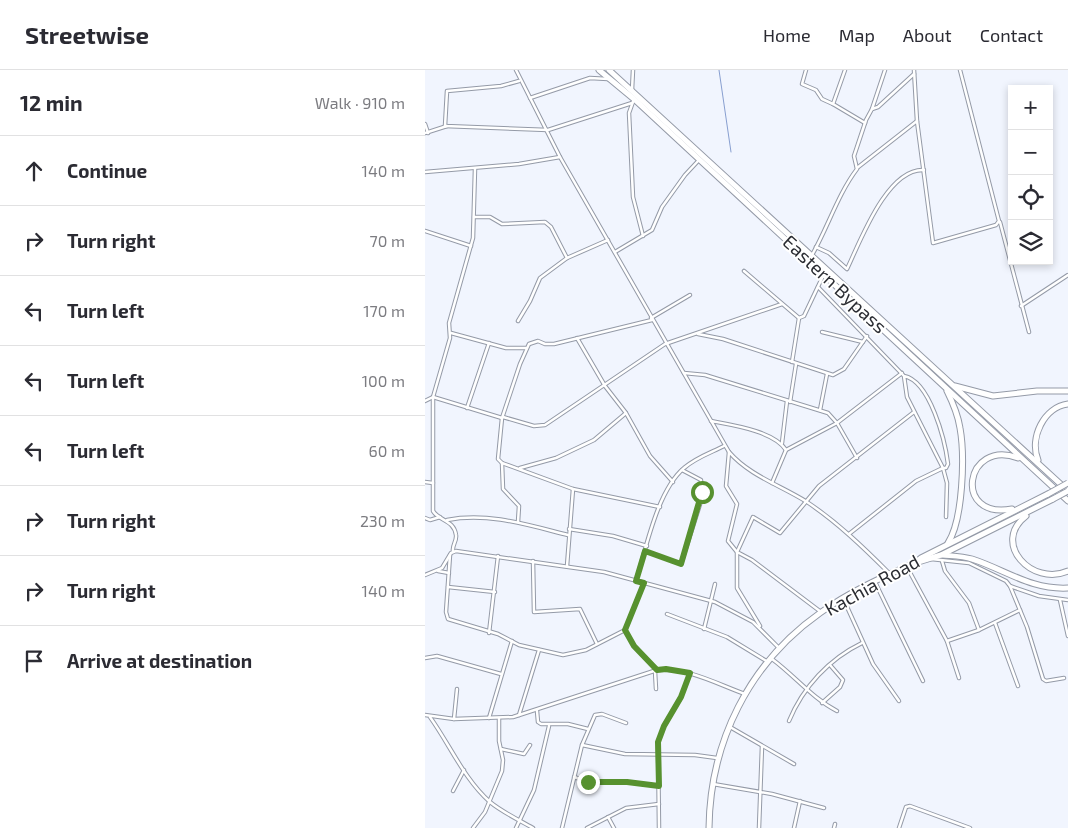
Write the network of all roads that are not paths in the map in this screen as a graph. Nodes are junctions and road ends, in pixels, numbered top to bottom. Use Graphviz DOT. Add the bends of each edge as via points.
graph roads {
  1 [pos="516,70"];
  2 [pos="599,70"];
  3 [pos="609,70"];
  4 [pos="633,70"];
  5 [pos="806,70"];
  6 [pos="845,70"];
  7 [pos="885,70"];
  8 [pos="914,70"];
  9 [pos="960,70"];
  10 [pos="915,74"];
  11 [pos="610,79"];
  12 [pos="520,80"];
  13 [pos="632,90"];
  14 [pos="530,98"];
  15 [pos="633,101"];
  16 [pos="833,104"];
  17 [pos="872,109"];
  18 [pos="917,121"];
  19 [pos="865,123"];
  20 [pos="425,124"];
  21 [pos="447,126"];
  22 [pos="548,130"];
  23 [pos="426,133"];
  24 [pos="560,157"];
  25 [pos="699,160"];
  26 [pos="475,169"];
  27 [pos="857,169"];
  28 [pos="924,170"];
  29 [pos="425,172"];
  30 [pos="474,217"];
  31 [pos="999,221"];
  32 [pos="425,231"];
  33 [pos="643,236"];
  34 [pos="608,240"];
  35 [pos="471,246"];
  36 [pos="816,247"];
  37 [pos="615,252"];
  38 [pos="812,255"];
  39 [pos="567,258"];
  40 [pos="744,271"];
  41 [pos="824,274"];
  42 [pos="1068,274"];
  43 [pos="818,287"];
  44 [pos="691,296"];
  45 [pos="782,304"];
  46 [pos="1021,306"];
  47 [pos="799,318"];
  48 [pos="652,319"];
  49 [pos="518,321"];
  50 [pos="822,332"];
  51 [pos="1029,332"];
  52 [pos="451,334"];
  53 [pos="696,334"];
  54 [pos="867,336"];
  55 [pos="577,338"];
  56 [pos="863,342"];
  57 [pos="489,343"];
  58 [pos="665,344"];
  59 [pos="527,348"];
  60 [pos="794,363"];
  61 [pos="684,373"];
  62 [pos="827,374"];
  63 [pos="903,374"];
  64 [pos="952,385"];
  65 [pos="605,386"];
  66 [pos="946,389"];
  67 [pos="1068,391"];
  68 [pos="433,397"];
  69 [pos="425,401"];
  70 [pos="788,401"];
  71 [pos="1068,404"];
  72 [pos="467,408"];
  73 [pos="820,410"];
  74 [pos="914,412"];
  75 [pos="626,413"];
  76 [pos="502,418"];
  77 [pos="711,421"];
  78 [pos="837,423"];
  79 [pos="783,444"];
  80 [pos="724,446"];
  81 [pos="786,450"];
  82 [pos="729,452"];
  83 [pos="857,458"];
  84 [pos="1021,460"];
  85 [pos="502,463"];
  86 [pos="1039,463"];
  87 [pos="519,468"];
  88 [pos="943,468"];
  89 [pos="682,470"];
  90 [pos="425,482"];
  91 [pos="673,482"];
  92 [pos="772,482"];
  93 [pos="433,483"];
  94 [pos="1068,483"];
  95 [pos="573,489"];
  96 [pos="1068,491"];
  97 [pos="1068,501"];
  98 [pos="807,502"];
  99 [pos="659,507"];
  100 [pos="1038,507"];
  101 [pos="1018,508"];
  102 [pos="440,517"];
  103 [pos="946,517"];
  104 [pos="426,519"];
  105 [pos="447,520"];
  106 [pos="518,522"];
  107 [pos="569,529"];
  108 [pos="568,534"];
  109 [pos="849,534"];
  110 [pos="947,544"];
  111 [pos="647,546"];
  112 [pos="645,551"];
  113 [pos="452,552"];
  114 [pos="737,552"];
  115 [pos="498,556"];
  116 [pos="941,558"];
  117 [pos="533,562"];
  118 [pos="915,564"];
  119 [pos="567,566"];
  120 [pos="907,567"];
  121 [pos="437,571"];
  122 [pos="449,572"];
  123 [pos="1068,572"];
  124 [pos="890,574"];
  125 [pos="425,575"];
  126 [pos="636,581"];
  127 [pos="875,582"];
  128 [pos="644,583"];
  129 [pos="715,584"];
  130 [pos="1010,586"];
  131 [pos="448,587"];
  132 [pos="1068,588"];
  133 [pos="495,592"];
  134 [pos="843,598"];
  135 [pos="1060,600"];
  136 [pos="1068,600"];
  137 [pos="712,602"];
  138 [pos="1020,610"];
  139 [pos="821,612"];
  140 [pos="667,614"];
  141 [pos="995,623"];
  142 [pos="761,628"];
  143 [pos="704,629"];
  144 [pos="625,630"];
  145 [pos="979,630"];
  146 [pos="489,633"];
  147 [pos="1068,636"];
  148 [pos="512,641"];
  149 [pos="947,641"];
  150 [pos="862,643"];
  151 [pos="597,644"];
  152 [pos="779,648"];
  153 [pos="539,650"];
  154 [pos="425,658"];
  155 [pos="769,660"];
  156 [pos="830,665"];
  157 [pos="656,671"];
  158 [pos="690,673"];
  159 [pos="501,674"];
  160 [pos="959,678"];
  161 [pos="1064,678"];
  162 [pos="923,681"];
  163 [pos="1017,686"];
  164 [pos="457,689"];
  165 [pos="656,689"];
  166 [pos="806,689"];
  167 [pos="745,694"];
  168 [pos="899,701"];
  169 [pos="822,703"];
  170 [pos="537,711"];
  171 [pos="837,711"];
  172 [pos="425,715"];
  173 [pos="519,715"];
  174 [pos="430,717"];
  175 [pos="489,718"];
  176 [pos="499,718"];
  177 [pos="454,719"];
  178 [pos="789,720"];
  179 [pos="626,724"];
  180 [pos="549,726"];
  181 [pos="728,726"];
  182 [pos="589,729"];
  183 [pos="530,745"];
  184 [pos="582,745"];
  185 [pos="762,746"];
  186 [pos="501,749"];
  187 [pos="657,755"];
  188 [pos="717,758"];
  189 [pos="794,764"];
  190 [pos="464,770"];
  191 [pos="574,777"];
  192 [pos="711,784"];
  193 [pos="659,786"];
  194 [pos="453,791"];
  195 [pos="761,792"];
  196 [pos="800,801"];
  197 [pos="489,802"];
  198 [pos="659,804"];
  199 [pos="824,808"];
  200 [pos="608,817"];
  201 [pos="520,821"];
  202 [pos="473,828"];
  203 [pos="516,828"];
  204 [pos="533,828"];
  205 [pos="562,828"];
  206 [pos="587,828"];
  207 [pos="614,828"];
  208 [pos="659,828"];
  209 [pos="709,828"];
  210 [pos="759,828"];
  211 [pos="794,828"];
  212 [pos="899,828"];
  213 [pos="970,828"];
  1 -- 12 [label="street"];
  2 -- 11 [label="highway, Eastern Bypass"];
  3 -- 13 [label="highway, Eastern Bypass"];
  4 -- 13 [label="street"];
  5 -- 16 [label="street" via="801,84 816,90"];
  6 -- 16 [label="street"];
  7 -- 17 [label="street"];
  8 -- 10 [label="street"];
  9 -- 31 [label="street"];
  10 -- 17 [label="street"];
  10 -- 18 [label="street"];
  11 -- 14 [label="street" via="590,78"];
  11 -- 15 [label="highway, Eastern Bypass"];
  12 -- 14 [label="street"];
  12 -- 21 [label="street" via="501,86 447,91"];
  13 -- 38 [label="highway, Eastern Bypass"];
  14 -- 22 [label="street"];
  15 -- 22 [label="street"];
  15 -- 25 [label="highway, Eastern Bypass"];
  15 -- 33 [label="street" via="629,113 633,197"];
  16 -- 19 [label="street"];
  17 -- 19 [label="street"];
  18 -- 27 [label="street"];
  18 -- 28 [label="street"];
  19 -- 27 [label="street" via="854,156"];
  20 -- 23 [label="street"];
  21 -- 22 [label="street"];
  21 -- 23 [label="street"];
  22 -- 24 [label="street"];
  24 -- 26 [label="street"];
  24 -- 34 [label="street"];
  25 -- 33 [label="street" via="662,207 652,230"];
  25 -- 41 [label="highway, Eastern Bypass"];
  26 -- 29 [label="street"];
  26 -- 30 [label="street"];
  27 -- 36 [label="street" via="847,182"];
  28 -- 31 [label="street" via="933,243 996,225"];
  28 -- 36 [label="street" via="916,169 879,201 847,269 829,253"];
  30 -- 35 [label="street"];
  30 -- 39 [label="street" via="490,217 502,224 545,222 551,227"];
  31 -- 46 [label="street"];
  32 -- 35 [label="street"];
  33 -- 37 [label="street"];
  34 -- 37 [label="street"];
  34 -- 39 [label="street"];
  35 -- 52 [label="street" via="449,324"];
  36 -- 38 [label="street"];
  37 -- 48 [label="street"];
  38 -- 64 [label="highway, Eastern Bypass"];
  39 -- 49 [label="street" via="540,278"];
  40 -- 45 [label="street"];
  41 -- 43 [label="street"];
  41 -- 66 [label="highway, Eastern Bypass"];
  42 -- 46 [label="street"];
  43 -- 47 [label="street" via="804,316"];
  43 -- 54 [label="street"];
  44 -- 48 [label="street"];
  45 -- 47 [label="street"];
  45 -- 53 [label="street"];
  46 -- 51 [label="street"];
  47 -- 60 [label="street"];
  48 -- 55 [label="street"];
  48 -- 58 [label="street"];
  50 -- 56 [label="street"];
  52 -- 57 [label="street"];
  52 -- 68 [label="street"];
  53 -- 58 [label="street"];
  53 -- 60 [label="street" via="723,339"];
  54 -- 56 [label="street"];
  54 -- 63 [label="street"];
  55 -- 59 [label="street" via="548,345 533,341"];
  55 -- 65 [label="street"];
  56 -- 62 [label="street" via="844,369"];
  57 -- 59 [label="street" via="512,349"];
  57 -- 72 [label="street"];
  58 -- 61 [label="street"];
  58 -- 65 [label="street"];
  59 -- 76 [label="street"];
  60 -- 62 [label="street"];
  60 -- 70 [label="street"];
  61 -- 70 [label="street" via="705,375"];
  61 -- 77 [label="street"];
  62 -- 73 [label="street"];
  63 -- 74 [label="street" via="907,397"];
  63 -- 78 [label="street"];
  63 -- 88 [label="street" via="918,382 943,431 948,464"];
  64 -- 67 [label="highway" via="986,395"];
  64 -- 86 [label="highway, Eastern Bypass"];
  65 -- 75 [label="street"];
  65 -- 76 [label="street" via="545,425 534,426"];
  66 -- 84 [label="highway, Eastern Bypass"];
  66 -- 110 [label="highway" via="958,420 962,444 959,520"];
  68 -- 69 [label="street"];
  68 -- 72 [label="street"];
  68 -- 93 [label="street"];
  70 -- 73 [label="street"];
  70 -- 79 [label="street"];
  71 -- 86 [label="highway" via="1054,408 1043,420 1036,450"];
  72 -- 76 [label="street"];
  73 -- 78 [label="street"];
  74 -- 83 [label="street"];
  74 -- 88 [label="street"];
  75 -- 87 [label="street" via="594,440 556,458"];
  75 -- 91 [label="street" via="650,456"];
  76 -- 85 [label="street" via="498,459"];
  77 -- 79 [label="street" via="757,432"];
  77 -- 80 [label="street"];
  78 -- 81 [label="street"];
  78 -- 83 [label="street"];
  79 -- 81 [label="street"];
  80 -- 82 [label="street"];
  80 -- 89 [label="street"];
  81 -- 92 [label="street"];
  82 -- 92 [label="street" via="739,464"];
  82 -- 114 [label="street" via="726,486 737,504 728,541"];
  83 -- 98 [label="street" via="819,486"];
  84 -- 97 [label="highway, Eastern Bypass"];
  84 -- 101 [label="highway" via="1003,455 989,458 977,466 971,482 975,496 985,506 1001,511"];
  85 -- 87 [label="street"];
  85 -- 106 [label="street" via="503,489 519,506"];
  86 -- 96 [label="highway, Eastern Bypass"];
  87 -- 95 [label="street"];
  88 -- 103 [label="street" via="947,483"];
  88 -- 109 [label="street" via="917,481"];
  89 -- 91 [label="street"];
  89 -- 112 [label="street" via="701,480 702,492 681,564"];
  90 -- 93 [label="street"];
  91 -- 99 [label="street"];
  92 -- 98 [label="street"];
  93 -- 102 [label="street" via="433,511"];
  94 -- 101 [label="highway, Kachia Road, bridge"];
  95 -- 99 [label="street"];
  95 -- 107 [label="street"];
  96 -- 100 [label="highway, bridge"];
  98 -- 109 [label="street"];
  98 -- 114 [label="street" via="781,533 753,517"];
  99 -- 111 [label="street"];
  100 -- 116 [label="highway"];
  100 -- 123 [label="highway" via="1014,527 1014,546 1021,560 1040,574"];
  101 -- 110 [label="highway, Kachia Road"];
  102 -- 104 [label="street"];
  102 -- 105 [label="street"];
  105 -- 106 [label="street" via="494,518"];
  105 -- 113 [label="street" via="456,535"];
  106 -- 108 [label="street"];
  107 -- 108 [label="street"];
  107 -- 111 [label="street" via="613,536"];
  108 -- 119 [label="street"];
  109 -- 124 [label="street"];
  110 -- 118 [label="highway, Kachia Road"];
  111 -- 112 [label="street"];
  112 -- 126 [label="street"];
  113 -- 115 [label="street"];
  113 -- 121 [label="street" via="445,566"];
  113 -- 122 [label="street"];
  114 -- 139 [label="street"];
  114 -- 142 [label="street" via="737,588"];
  115 -- 117 [label="street"];
  115 -- 133 [label="street"];
  116 -- 118 [label="highway"];
  116 -- 130 [label="street" via="969,563"];
  116 -- 132 [label="highway" via="974,559 1041,587"];
  116 -- 145 [label="street" via="945,571 969,603"];
  117 -- 119 [label="street"];
  117 -- 151 [label="street" via="535,612 580,608"];
  118 -- 120 [label="highway, Kachia Road"];
  119 -- 126 [label="street"];
  120 -- 124 [label="highway, Kachia Road"];
  120 -- 149 [label="street"];
  121 -- 122 [label="street"];
  121 -- 125 [label="street"];
  122 -- 131 [label="street"];
  124 -- 127 [label="highway, Kachia Road"];
  126 -- 128 [label="street"];
  127 -- 134 [label="highway, Kachia Road"];
  127 -- 162 [label="street"];
  128 -- 137 [label="street"];
  128 -- 144 [label="street"];
  129 -- 137 [label="street"];
  130 -- 135 [label="street"];
  130 -- 138 [label="street"];
  131 -- 133 [label="street"];
  131 -- 146 [label="street" via="448,619"];
  133 -- 146 [label="street"];
  134 -- 139 [label="highway, Kachia Road"];
  134 -- 150 [label="street"];
  135 -- 136 [label="street"];
  135 -- 147 [label="street"];
  137 -- 142 [label="street" via="739,613"];
  137 -- 143 [label="street"];
  138 -- 141 [label="street"];
  138 -- 161 [label="street" via="1043,679"];
  139 -- 152 [label="highway, Kachia Road"];
  140 -- 143 [label="street"];
  141 -- 145 [label="street"];
  141 -- 163 [label="street"];
  142 -- 152 [label="street"];
  143 -- 155 [label="street"];
  144 -- 151 [label="street"];
  144 -- 157 [label="street"];
  145 -- 149 [label="street"];
  146 -- 148 [label="street"];
  148 -- 153 [label="street"];
  148 -- 159 [label="street"];
  149 -- 160 [label="street"];
  150 -- 156 [label="street"];
  150 -- 168 [label="street"];
  151 -- 153 [label="street" via="568,654"];
  152 -- 155 [label="highway, Kachia Road"];
  153 -- 173 [label="street"];
  154 -- 159 [label="street" via="437,656"];
  155 -- 166 [label="street"];
  155 -- 167 [label="highway, Kachia Road"];
  156 -- 166 [label="street"];
  156 -- 169 [label="street" via="843,680"];
  157 -- 158 [label="street" via="666,669"];
  157 -- 165 [label="street"];
  157 -- 170 [label="street"];
  158 -- 167 [label="street"];
  158 -- 187 [label="street" via="664,726"];
  159 -- 175 [label="street"];
  164 -- 177 [label="street"];
  166 -- 169 [label="street"];
  166 -- 178 [label="street"];
  167 -- 181 [label="highway, Kachia Road"];
  169 -- 171 [label="street"];
  170 -- 173 [label="street"];
  170 -- 180 [label="street" via="538,722"];
  172 -- 174 [label="street"];
  173 -- 176 [label="street"];
  174 -- 177 [label="street"];
  174 -- 190 [label="street"];
  175 -- 176 [label="street"];
  175 -- 177 [label="street"];
  176 -- 186 [label="street"];
  179 -- 182 [label="street" via="602,714 595,715"];
  180 -- 182 [label="street" via="568,724"];
  180 -- 201 [label="street" via="534,790"];
  181 -- 185 [label="street"];
  181 -- 188 [label="highway, Kachia Road"];
  182 -- 184 [label="street"];
  183 -- 186 [label="street" via="524,754"];
  184 -- 187 [label="street" via="625,754"];
  184 -- 191 [label="street"];
  185 -- 189 [label="street"];
  185 -- 195 [label="street"];
  186 -- 197 [label="street" via="501,770"];
  187 -- 188 [label="street"];
  187 -- 193 [label="street"];
  188 -- 192 [label="highway, Kachia Road"];
  190 -- 194 [label="street"];
  190 -- 197 [label="street"];
  191 -- 193 [label="street" via="592,783 627,782"];
  191 -- 205 [label="street"];
  192 -- 195 [label="street"];
  192 -- 209 [label="highway, Kachia Road"];
  193 -- 198 [label="street"];
  195 -- 196 [label="street"];
  195 -- 210 [label="street"];
  196 -- 199 [label="street"];
  196 -- 211 [label="street"];
  197 -- 201 [label="street"];
  197 -- 202 [label="street"];
  198 -- 200 [label="street" via="632,806"];
  198 -- 208 [label="street"];
  200 -- 206 [label="street"];
  200 -- 207 [label="street"];
  201 -- 203 [label="street"];
  201 -- 204 [label="street"];
  212 -- 213 [label="street" via="909,806"];
}
